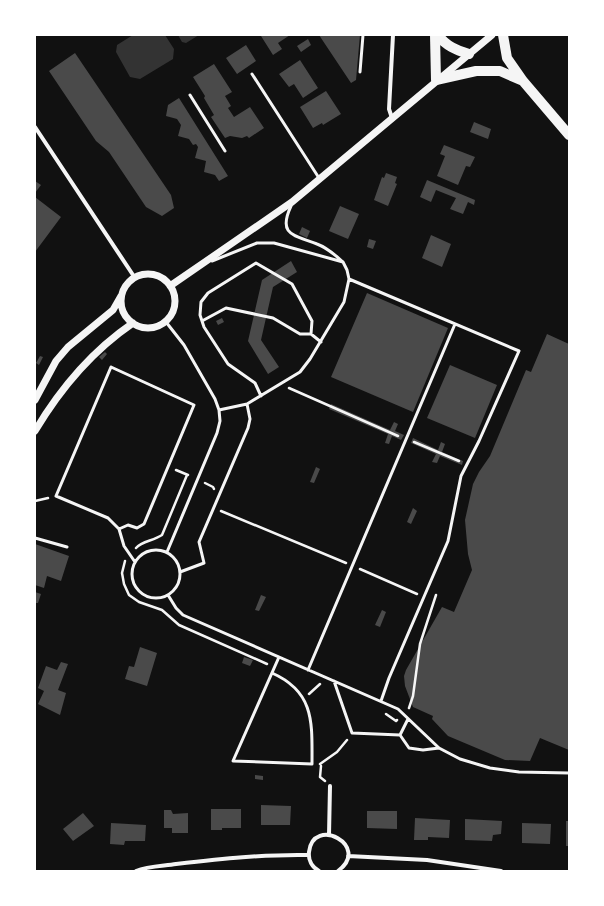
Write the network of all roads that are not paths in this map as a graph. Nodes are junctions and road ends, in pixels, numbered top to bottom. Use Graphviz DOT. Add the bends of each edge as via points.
graph roads {
  1 [pos="363,35"];
  2 [pos="394,35"];
  3 [pos="437,35"];
  4 [pos="492,35"];
  5 [pos="503,35"];
  6 [pos="469,54"];
  7 [pos="360,72"];
  8 [pos="252,74"];
  9 [pos="436,80"];
  10 [pos="523,82"];
  11 [pos="190,95"];
  12 [pos="392,118"];
  13 [pos="35,127"];
  14 [pos="569,135"];
  15 [pos="225,151"];
  16 [pos="320,180"];
  17 [pos="292,202"];
  18 [pos="343,262"];
  19 [pos="202,264"];
  20 [pos="135,278"];
  21 [pos="349,279"];
  22 [pos="170,286"];
  23 [pos="123,294"];
  24 [pos="202,321"];
  25 [pos="166,322"];
  26 [pos="133,323"];
  27 [pos="455,324"];
  28 [pos="311,334"];
  29 [pos="321,342"];
  30 [pos="261,396"];
  31 [pos="35,400"];
  32 [pos="247,404"];
  33 [pos="219,410"];
  34 [pos="35,431"];
  35 [pos="119,529"];
  36 [pos="35,538"];
  37 [pos="67,548"];
  38 [pos="167,552"];
  39 [pos="135,562"];
  40 [pos="180,572"];
  41 [pos="168,595"];
  42 [pos="279,657"];
  43 [pos="308,670"];
  44 [pos="272,673"];
  45 [pos="334,681"];
  46 [pos="381,701"];
  47 [pos="408,719"];
  48 [pos="400,735"];
  49 [pos="439,748"];
  50 [pos="569,773"];
  51 [pos="330,786"];
  52 [pos="329,835"];
  53 [pos="309,855"];
  54 [pos="348,856"];
  55 [pos="136,871"];
  56 [pos="318,871"];
  57 [pos="338,871"];
  58 [pos="501,871"];
  1 -- 7 [label="lane"];
  2 -- 12 [label="street" via="388,109"];
  3 -- 6 [label="main road" via="452,49"];
  3 -- 9 [label="main road"];
  4 -- 6 [label="street"];
  5 -- 10 [label="main road" via="507,58"];
  6 -- 9 [label="street"];
  8 -- 16 [label="lane"];
  9 -- 10 [label="main road" via="476,71 500,71"];
  9 -- 12 [label="street"];
  10 -- 14 [label="main road"];
  11 -- 15 [label="lane"];
  12 -- 16 [label="street"];
  13 -- 20 [label="street"];
  16 -- 17 [label="street"];
  17 -- 18 [label="lane" via="285,218 285,226 290,234 332,252"];
  17 -- 19 [label="street"];
  18 -- 19 [label="lane" via="274,243 257,243"];
  18 -- 21 [label="lane"];
  19 -- 22 [label="street"];
  20 -- 22 [label="street" via="158,276"];
  20 -- 23 [label="street"];
  21 -- 27 [label="lane"];
  21 -- 29 [label="lane" via="344,302"];
  22 -- 25 [label="street" via="175,301 171,316"];
  23 -- 26 [label="street" via="121,301 124,314"];
  23 -- 31 [label="street" via="113,310 68,347 56,361"];
  24 -- 28 [label="lane" via="226,308 273,318 300,334"];
  24 -- 28 [label="lane" via="201,302 208,293 256,263 292,284 312,321"];
  24 -- 30 [label="lane" via="228,364 256,383"];
  25 -- 26 [label="street" via="150,328"];
  25 -- 33 [label="lane" via="184,344"];
  26 -- 34 [label="street" via="84,365 58,396"];
  27 -- 43 [label="lane"];
  27 -- 46 [label="lane" via="519,351 480,441 466,464 456,494 448,541 388,678"];
  28 -- 29 [label="lane"];
  29 -- 30 [label="lane" via="300,372"];
  30 -- 32 [label="lane"];
  32 -- 33 [label="lane"];
  32 -- 40 [label="lane" via="250,419 248,428 199,542 204,562"];
  33 -- 38 [label="lane" via="217,433"];
  35 -- 35 [label="lane" via="108,518 56,496 111,367 194,405 144,524 137,528 128,525"];
  35 -- 39 [label="lane" via="124,546"];
  36 -- 37 [label="lane"];
  38 -- 39 [label="lane" via="152,550 139,556"];
  38 -- 40 [label="lane" via="178,564"];
  39 -- 41 [label="lane" via="132,577 138,591 153,598"];
  40 -- 41 [label="lane" via="178,585"];
  41 -- 42 [label="lane" via="183,615"];
  42 -- 43 [label="lane"];
  42 -- 44 [label="lane"];
  43 -- 45 [label="lane"];
  44 -- 44 [label="lane" via="233,761 312,764 312,728 304,702 296,688 286,679"];
  45 -- 46 [label="lane"];
  45 -- 48 [label="lane" via="352,733"];
  46 -- 47 [label="lane" via="398,709"];
  47 -- 48 [label="lane"];
  47 -- 49 [label="lane"];
  48 -- 49 [label="lane" via="409,748"];
  49 -- 50 [label="lane" via="460,759 490,768 519,772"];
  51 -- 52 [label="street"];
  52 -- 53 [label="street" via="317,838 310,848"];
  52 -- 54 [label="street" via="335,836 345,844"];
  53 -- 55 [label="street" via="289,854 218,860"];
  53 -- 56 [label="street"];
  54 -- 57 [label="street" via="344,866"];
  54 -- 58 [label="street" via="428,860"];
}
